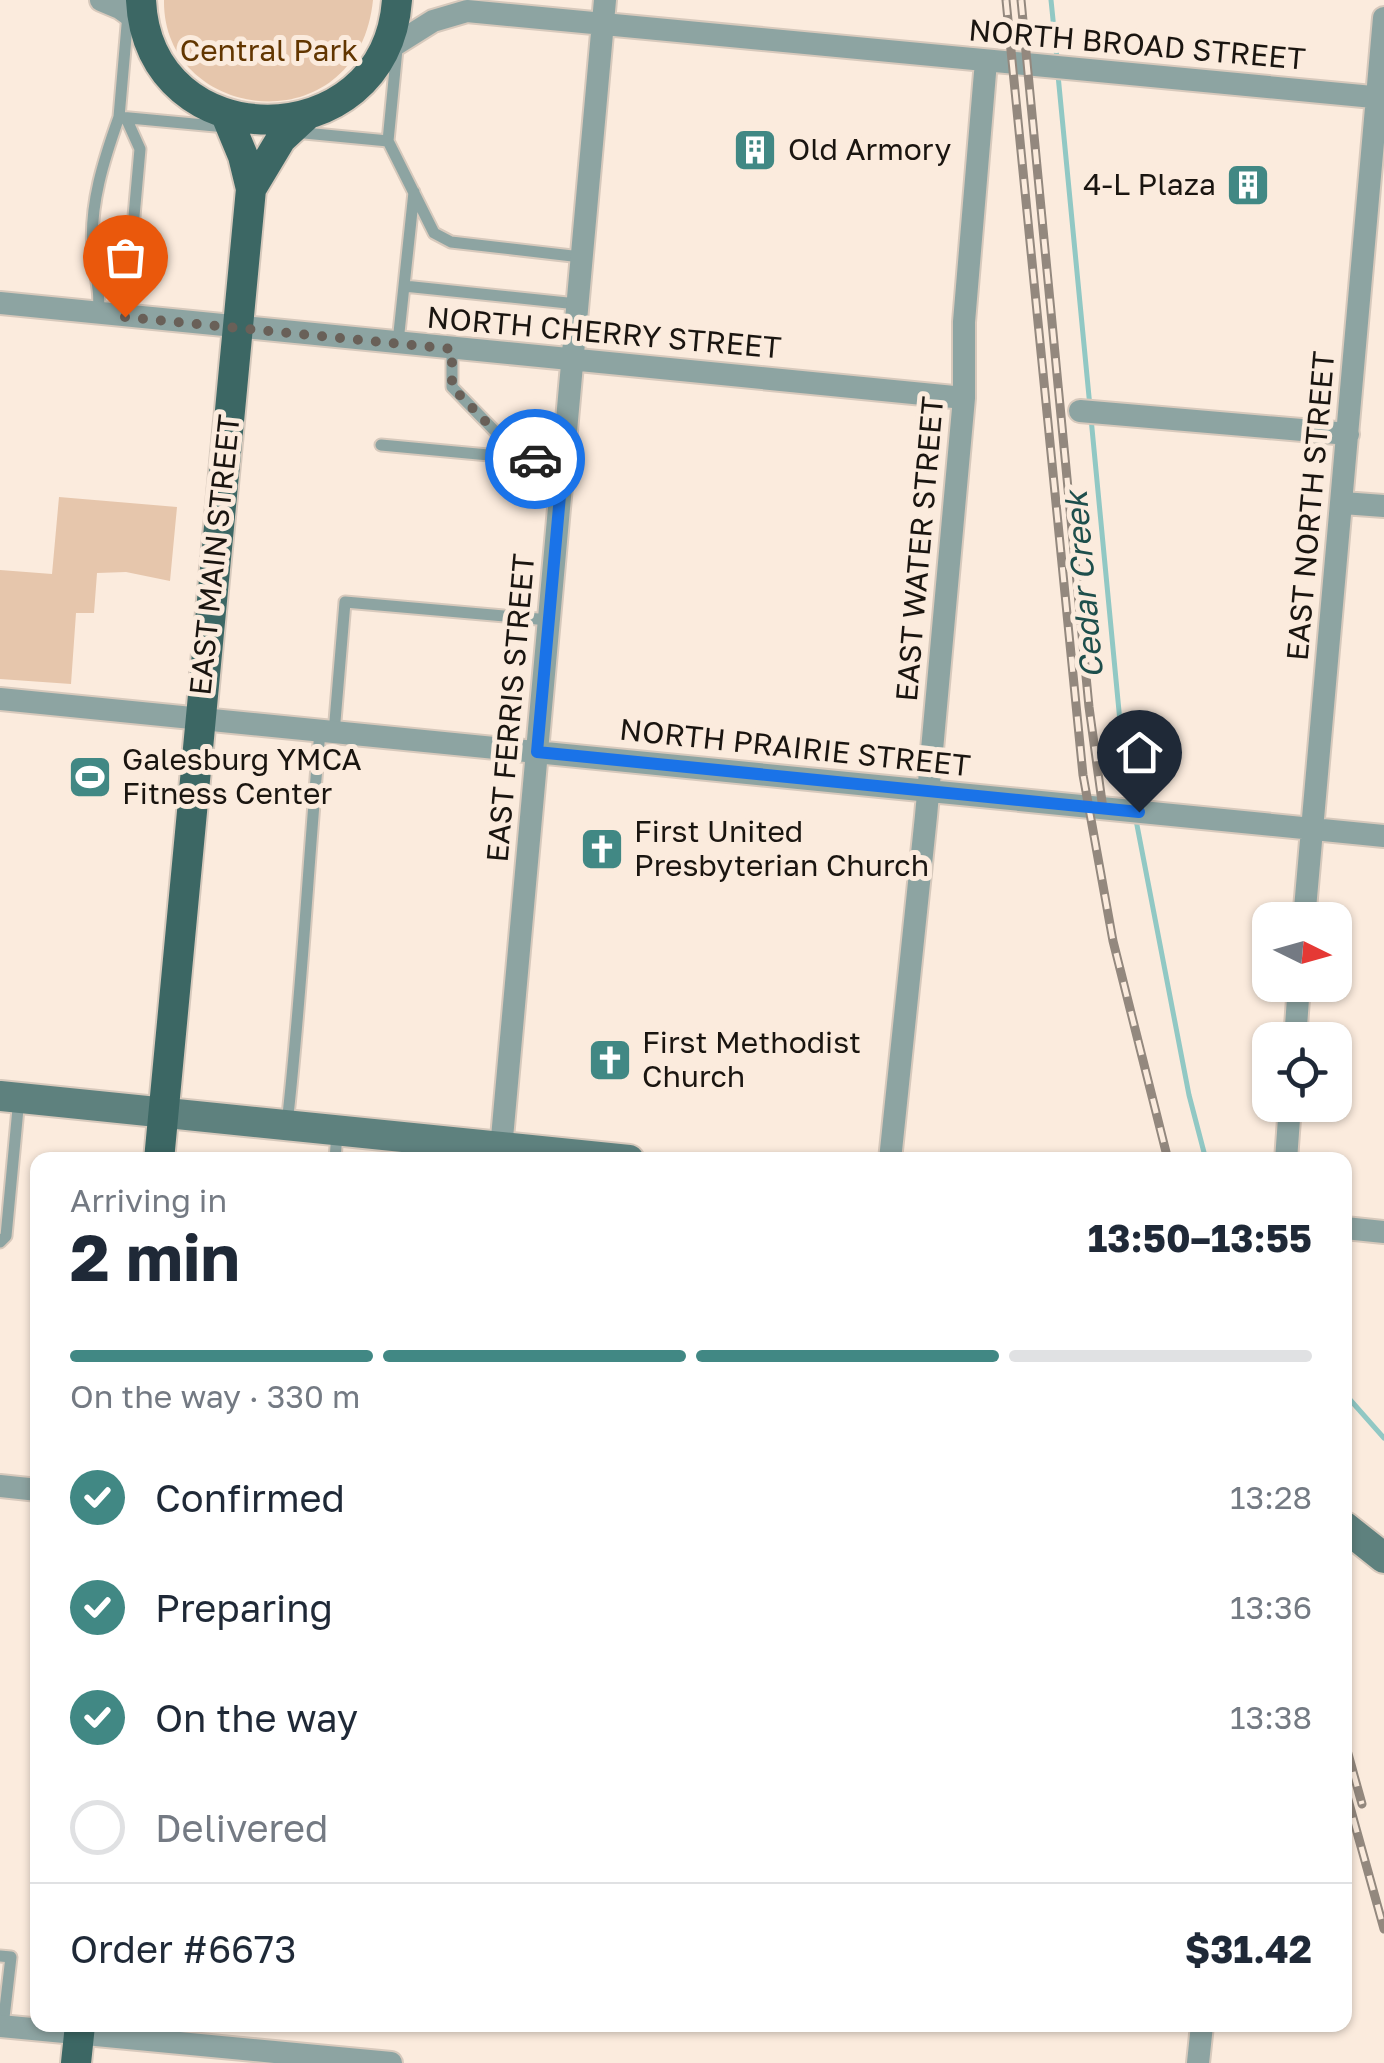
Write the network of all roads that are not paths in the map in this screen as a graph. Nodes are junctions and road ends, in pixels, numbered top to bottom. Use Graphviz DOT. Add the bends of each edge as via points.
graph roads {
  1 [pos="101,0"];
  2 [pos="397,0"];
  3 [pos="459,6"];
  4 [pos="604,12"];
  5 [pos="138,13"];
  6 [pos="1384,18"];
  7 [pos="390,48"];
  8 [pos="986,61"];
  9 [pos="1380,97"];
  10 [pos="123,117"];
  11 [pos="229,121"];
  12 [pos="298,124"];
  13 [pos="388,141"];
  14 [pos="251,189"];
  15 [pos="414,192"];
  16 [pos="582,257"];
  17 [pos="404,286"];
  18 [pos="0,304"];
  19 [pos="577,304"];
  20 [pos="98,314"];
  21 [pos="125,317"];
  22 [pos="238,328"];
  23 [pos="398,344"];
  24 [pos="452,349"];
  25 [pos="572,361"];
  26 [pos="964,398"];
  27 [pos="1080,412"];
  28 [pos="1348,434"];
  29 [pos="381,445"];
  30 [pos="521,458"];
  31 [pos="563,462"];
  32 [pos="1343,503"];
  33 [pos="1384,506"];
  34 [pos="549,620"];
  35 [pos="0,699"];
  36 [pos="199,721"];
  37 [pos="327,732"];
  38 [pos="537,752"];
  39 [pos="928,792"];
  40 [pos="1310,829"];
  41 [pos="1384,836"];
  42 [pos="1305,902"];
  43 [pos="10,1097"];
  44 [pos="164,1112"];
  45 [pos="1289,1122"];
  46 [pos="287,1124"];
  47 [pos="337,1129"];
  48 [pos="160,1152"];
  49 [pos="335,1152"];
  50 [pos="494,1152"];
  51 [pos="501,1152"];
  52 [pos="891,1152"];
  53 [pos="1287,1152"];
  54 [pos="1352,1229"];
  55 [pos="1384,1232"];
  56 [pos="0,1242"];
  57 [pos="0,1486"];
  58 [pos="30,1489"];
  59 [pos="1352,1533"];
  60 [pos="1384,1558"];
  61 [pos="0,1956"];
  62 [pos="4,1985"];
  63 [pos="2,2026"];
  64 [pos="30,2027"];
  65 [pos="79,2032"];
  66 [pos="115,2032"];
  67 [pos="1201,2032"];
  68 [pos="76,2063"];
  69 [pos="390,2063"];
  70 [pos="1198,2063"];
  1 -- 5 [label="street"];
  2 -- 7 [label="main road"];
  3 -- 4 [label="street, NORTH BROAD STREET"];
  3 -- 7 [label="street, NORTH BROAD STREET"];
  4 -- 8 [label="street, NORTH BROAD STREET"];
  4 -- 16 [label="street, EAST FERRIS STREET"];
  5 -- 10 [label="lane"];
  5 -- 11 [label="main road" via="170,77"];
  6 -- 9 [label="street, EAST NORTH STREET"];
  7 -- 12 [label="main road" via="351,92"];
  7 -- 13 [label="lane"];
  8 -- 9 [label="street, NORTH BROAD STREET"];
  8 -- 26 [label="street, EAST WATER STREET"];
  9 -- 28 [label="street, EAST NORTH STREET"];
  10 -- 11 [label="lane"];
  10 -- 20 [label="lane" via="100,171 92,250 101,287"];
  10 -- 21 [label="lane" via="140,149"];
  11 -- 12 [label="main road"];
  11 -- 14 [label="main road, EAST MAIN STREET"];
  12 -- 13 [label="lane"];
  12 -- 14 [label="main road, EAST MAIN STREET"];
  13 -- 15 [label="lane"];
  14 -- 22 [label="main road, EAST MAIN STREET"];
  15 -- 16 [label="lane" via="434,233 451,242"];
  15 -- 17 [label="lane"];
  16 -- 19 [label="street, EAST FERRIS STREET"];
  17 -- 19 [label="lane"];
  17 -- 23 [label="lane"];
  18 -- 20 [label="street, NORTH CHERRY STREET"];
  19 -- 25 [label="street, EAST FERRIS STREET"];
  20 -- 21 [label="street, NORTH CHERRY STREET"];
  21 -- 22 [label="street, NORTH CHERRY STREET"];
  22 -- 23 [label="street, NORTH CHERRY STREET"];
  22 -- 36 [label="main road, EAST MAIN STREET"];
  23 -- 24 [label="street, NORTH CHERRY STREET"];
  24 -- 25 [label="street, NORTH CHERRY STREET"];
  24 -- 30 [label="lane" via="452,387"];
  25 -- 26 [label="street, NORTH CHERRY STREET"];
  25 -- 31 [label="street, EAST FERRIS STREET"];
  26 -- 39 [label="street, EAST WATER STREET"];
  27 -- 28 [label="street"];
  28 -- 32 [label="street, EAST NORTH STREET"];
  29 -- 30 [label="lane"];
  30 -- 31 [label="lane"];
  31 -- 34 [label="street, EAST FERRIS STREET"];
  32 -- 33 [label="street"];
  32 -- 40 [label="street, EAST NORTH STREET"];
  34 -- 37 [label="lane" via="345,602"];
  34 -- 38 [label="street, EAST FERRIS STREET"];
  35 -- 36 [label="street, NORTH PRAIRIE STREET"];
  36 -- 37 [label="street, NORTH PRAIRIE STREET"];
  36 -- 44 [label="main road, EAST MAIN STREET"];
  37 -- 38 [label="street, NORTH PRAIRIE STREET"];
  37 -- 46 [label="lane"];
  38 -- 39 [label="street, NORTH PRAIRIE STREET"];
  38 -- 51 [label="street, EAST FERRIS STREET"];
  39 -- 40 [label="street, NORTH PRAIRIE STREET"];
  39 -- 52 [label="street, EAST WATER STREET"];
  40 -- 41 [label="street, NORTH PRAIRIE STREET"];
  40 -- 42 [label="street, EAST NORTH STREET"];
  43 -- 44 [label="main road"];
  43 -- 56 [label="lane" via="6,1236"];
  44 -- 46 [label="main road"];
  44 -- 48 [label="main road, EAST MAIN STREET"];
  45 -- 53 [label="street"];
  46 -- 47 [label="main road"];
  47 -- 49 [label="lane"];
  47 -- 50 [label="main road"];
  54 -- 55 [label="street"];
  57 -- 58 [label="street"];
  59 -- 60 [label="main road"];
  61 -- 62 [label="lane" via="10,1957"];
  62 -- 63 [label="lane"];
  63 -- 64 [label="street"];
  65 -- 68 [label="main road"];
  66 -- 69 [label="street"];
  67 -- 70 [label="street"];
}
